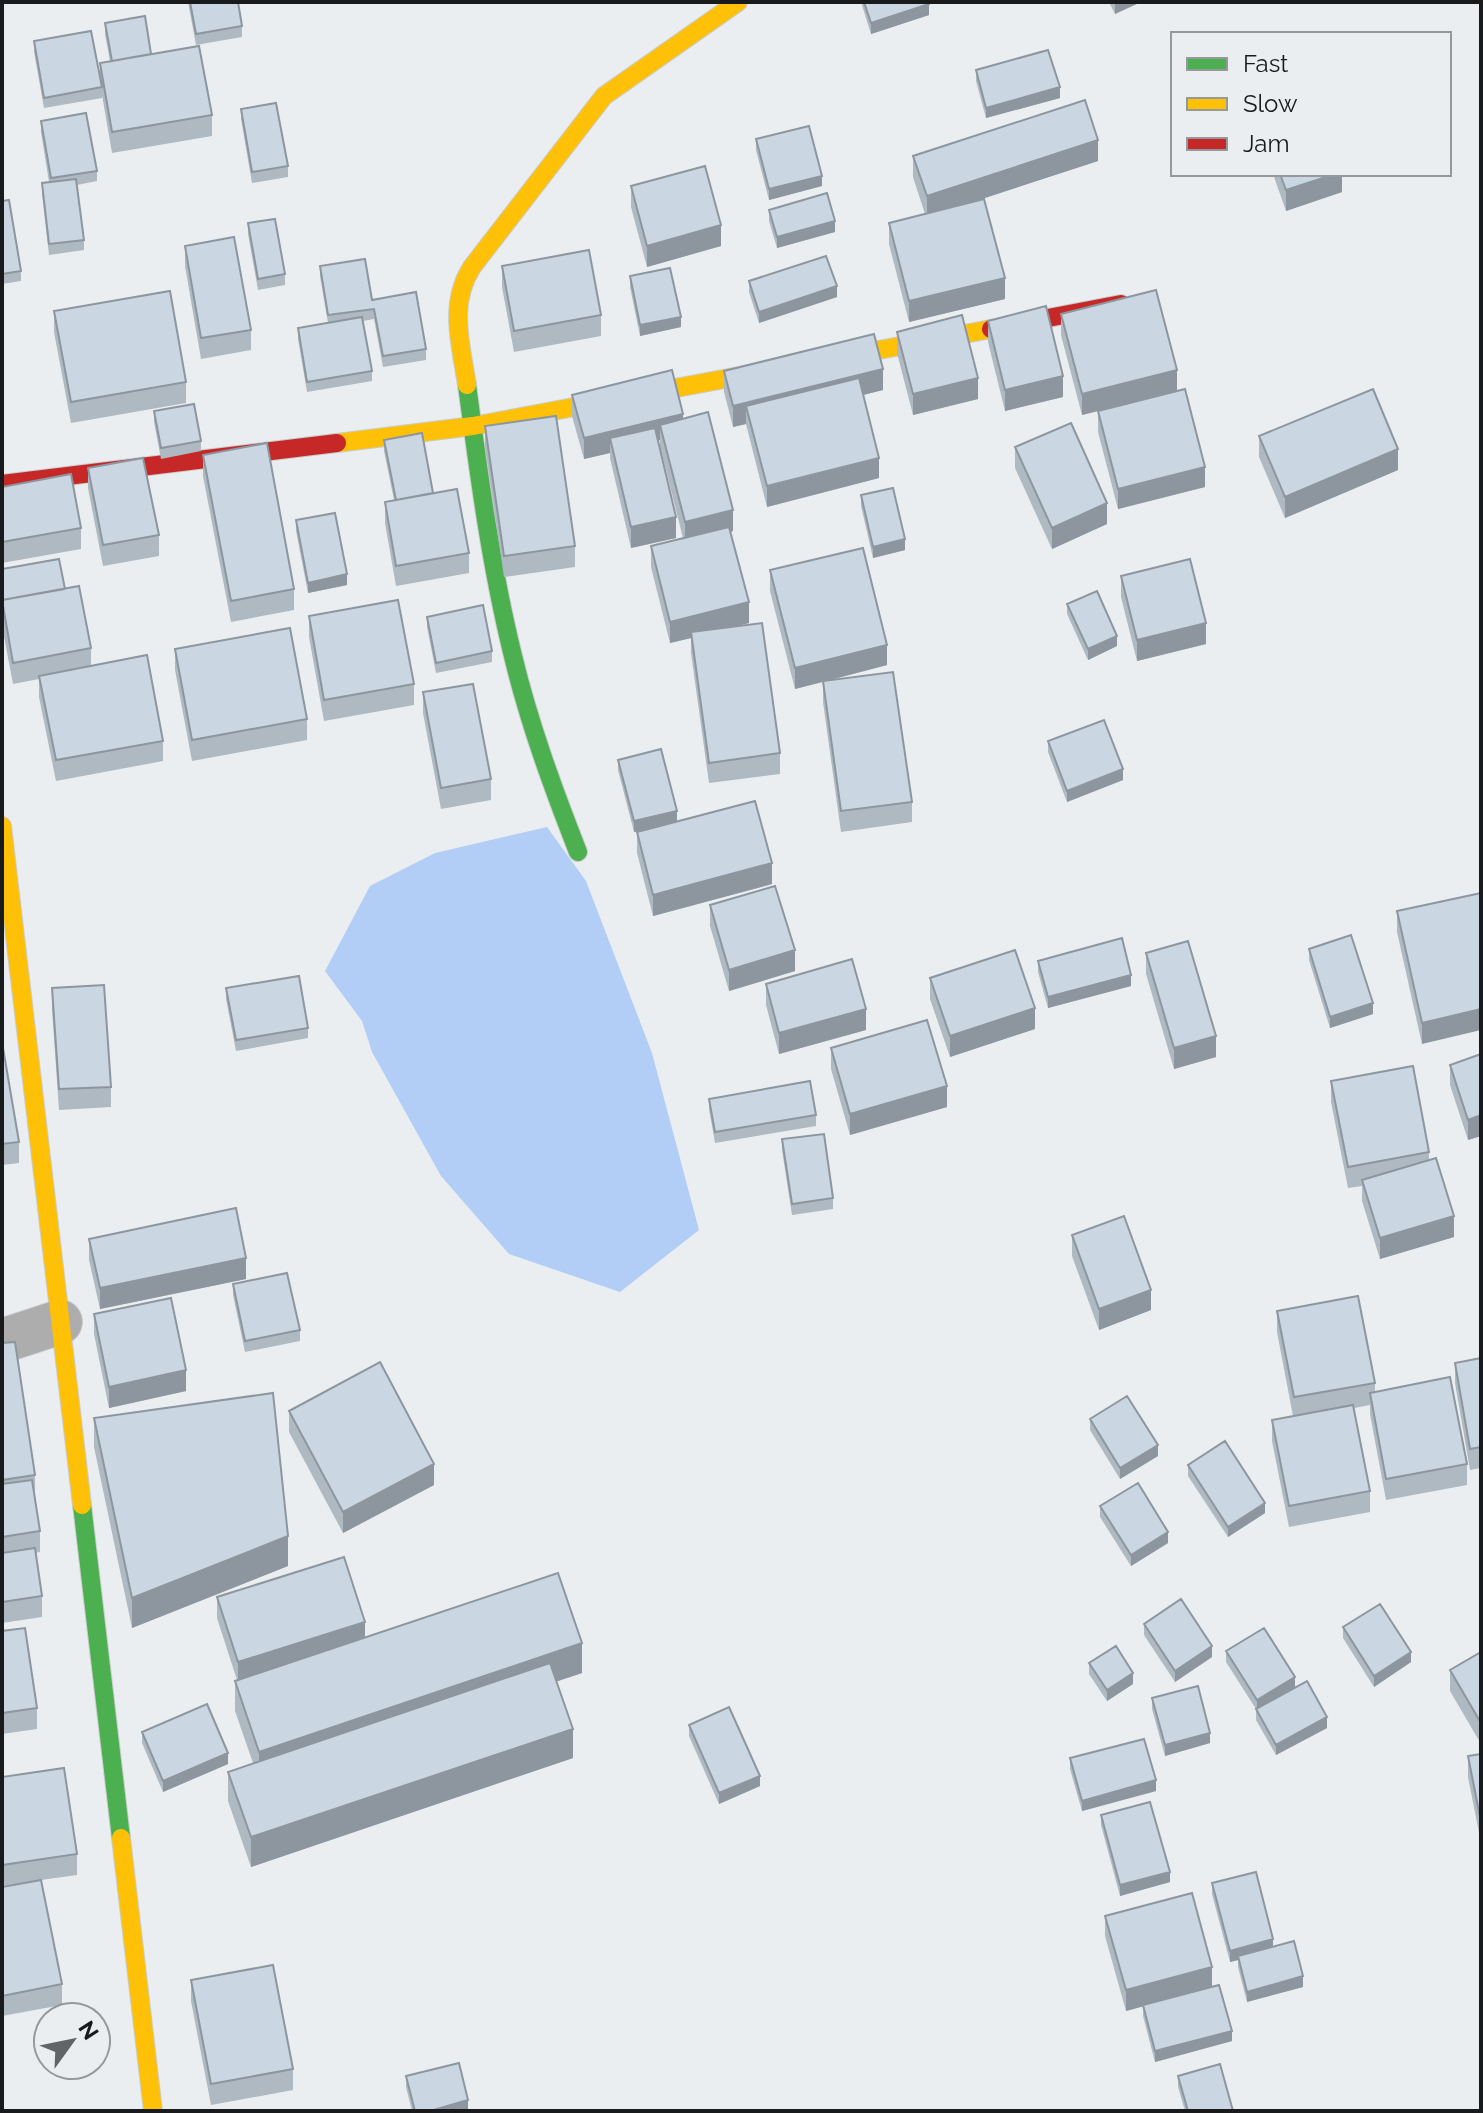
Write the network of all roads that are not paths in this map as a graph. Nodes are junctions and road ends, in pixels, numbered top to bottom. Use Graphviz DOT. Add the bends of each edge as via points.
graph roads {
  1 [pos="738,2"];
  2 [pos="1136,301"];
  3 [pos="473,426"];
  4 [pos="2,484"];
  5 [pos="2,826"];
  6 [pos="578,852"];
  7 [pos="60,1322"];
  8 [pos="2,1341"];
  9 [pos="153,2111"];
  1 -- 3 [label="street" via="604,96 462,282 456,309"];
  2 -- 3 [label="street"];
  3 -- 4 [label="street"];
  3 -- 6 [label="street" via="484,516 513,657"];
  5 -- 7 [label="street"];
  7 -- 8 [label="street"];
  7 -- 9 [label="street"];
}
